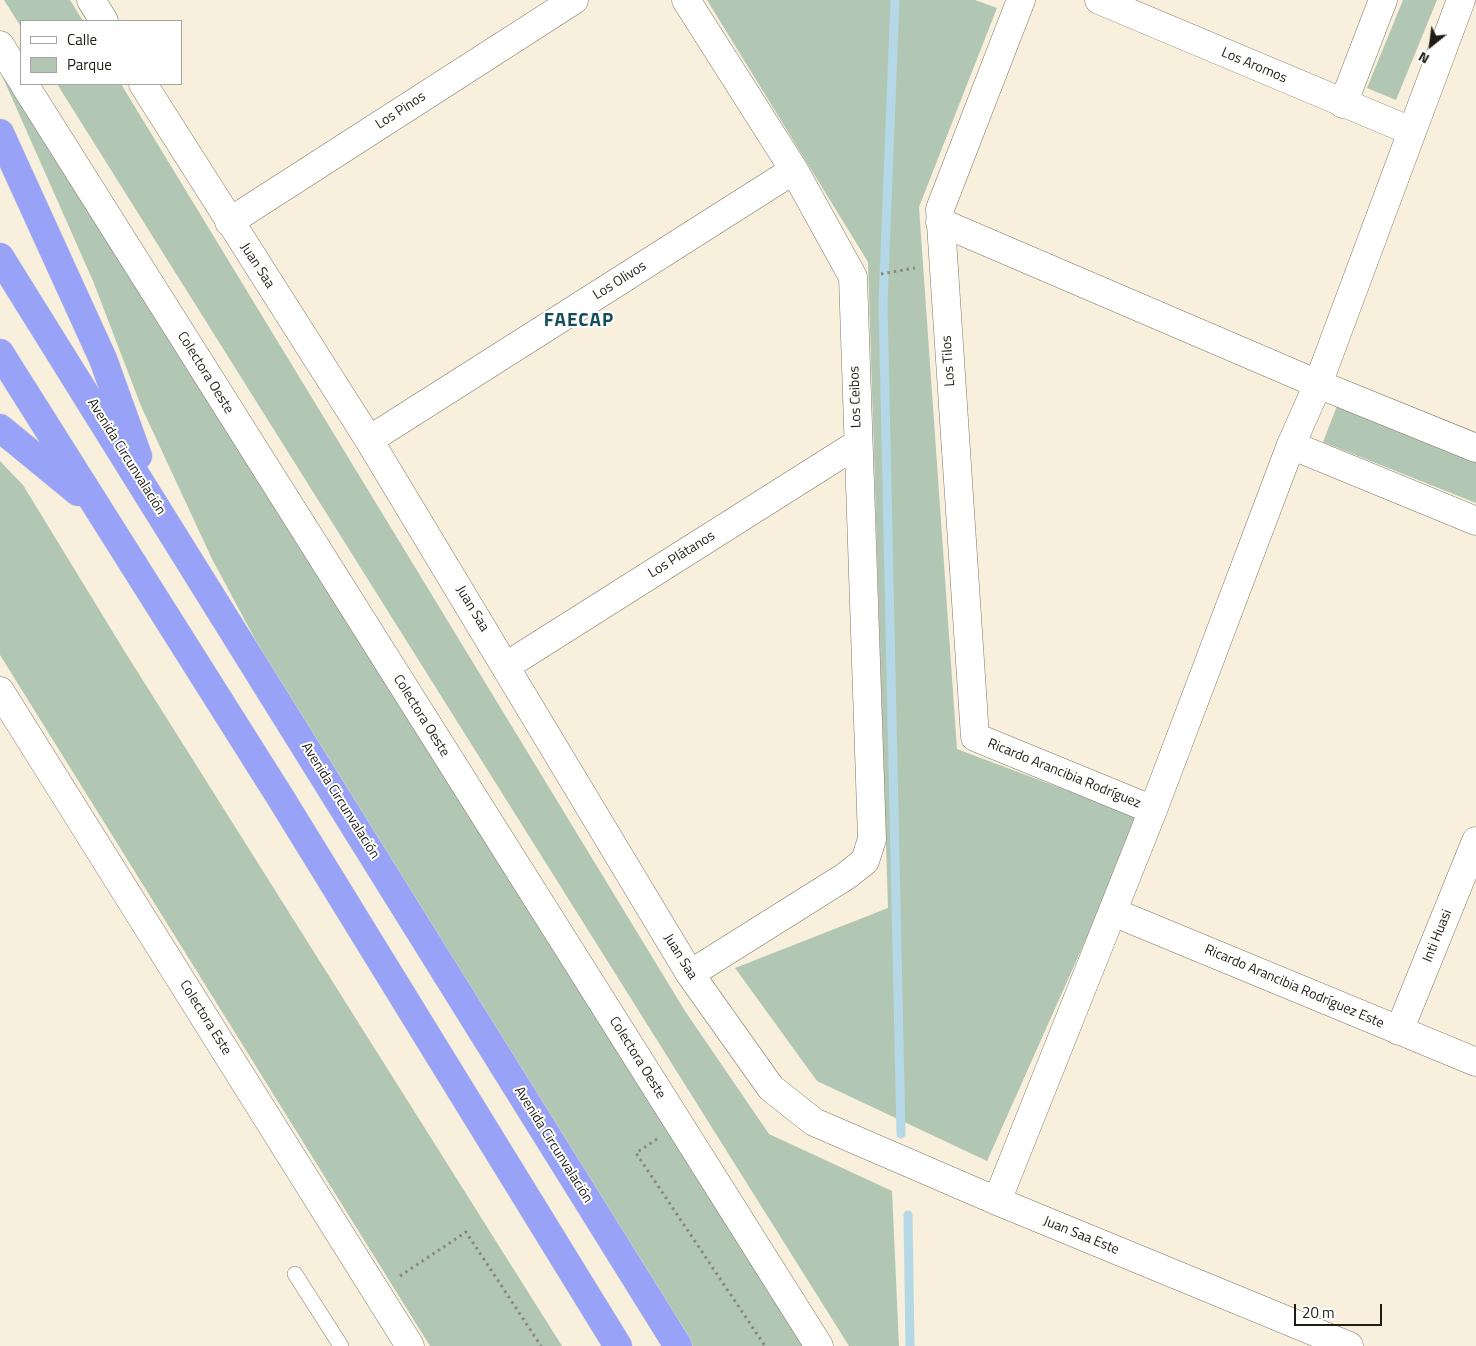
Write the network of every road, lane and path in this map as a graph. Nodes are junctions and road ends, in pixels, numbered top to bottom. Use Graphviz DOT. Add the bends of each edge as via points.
graph roads {
  1 [pos="91,0"];
  2 [pos="574,0"];
  3 [pos="686,0"];
  4 [pos="1021,0"];
  5 [pos="1098,0"];
  6 [pos="1383,0"];
  7 [pos="1461,0"];
  8 [pos="103,20"];
  9 [pos="0,45"];
  10 [pos="20,77"];
  11 [pos="25,85"];
  12 [pos="144,85"];
  13 [pos="1343,104"];
  14 [pos="1411,131"];
  15 [pos="0,133"];
  16 [pos="794,170"];
  17 [pos="228,222"];
  18 [pos="940,222"];
  19 [pos="0,257"];
  20 [pos="919,262"];
  21 [pos="853,278"];
  22 [pos="0,352"];
  23 [pos="1318,384"];
  24 [pos="0,428"];
  25 [pos="369,440"];
  26 [pos="857,444"];
  27 [pos="1291,446"];
  28 [pos="1476,448"];
  29 [pos="155,504"];
  30 [pos="96,506"];
  31 [pos="1476,521"];
  32 [pos="506,666"];
  33 [pos="0,691"];
  34 [pos="976,737"];
  35 [pos="1153,810"];
  36 [pos="1476,841"];
  37 [pos="1113,912"];
  38 [pos="690,974"];
  39 [pos="1400,1030"];
  40 [pos="1476,1062"];
  41 [pos="814,1122"];
  42 [pos="679,1124"];
  43 [pos="997,1201"];
  44 [pos="295,1274"];
  45 [pos="376,1291"];
  46 [pos="341,1346"];
  47 [pos="410,1346"];
  48 [pos="541,1346"];
  49 [pos="618,1346"];
  50 [pos="678,1346"];
  51 [pos="765,1346"];
  52 [pos="819,1346"];
  53 [pos="1349,1346"];
  1 -- 8 [label="street"];
  2 -- 17 [label="street, Los Pinos"];
  3 -- 16 [label="street, Los Ceibos"];
  4 -- 18 [label="street, Los Tilos" via="940,209"];
  5 -- 13 [label="street, Los Aromos"];
  6 -- 13 [label="street"];
  7 -- 14 [label="street"];
  9 -- 10 [label="street"];
  11 -- 42 [label="street, Colectora Oeste"];
  12 -- 17 [label="street, Juan Saa"];
  13 -- 14 [label="street, Los Aromos"];
  14 -- 23 [label="street"];
  15 -- 29 [label="highway" via="103,359"];
  16 -- 21 [label="street, Los Ceibos"];
  16 -- 25 [label="street, Los Olivos"];
  17 -- 25 [label="street, Juan Saa"];
  18 -- 23 [label="street"];
  18 -- 34 [label="street, Los Tilos"];
  19 -- 29 [label="highway, Avenida Circunvalación"];
  20 -- 21 [label="path" via="914,270"];
  21 -- 26 [label="street, Los Ceibos"];
  22 -- 30 [label="highway"];
  23 -- 27 [label="street"];
  23 -- 28 [label="street"];
  24 -- 30 [label="highway"];
  25 -- 32 [label="street, Juan Saa"];
  26 -- 32 [label="street, Los Plátanos"];
  26 -- 38 [label="street, Los Ceibos" via="872,839 865,861 846,876"];
  27 -- 31 [label="street"];
  27 -- 35 [label="street"];
  29 -- 50 [label="highway, Avenida Circunvalación"];
  30 -- 49 [label="highway" via="282,800"];
  32 -- 38 [label="street, Juan Saa"];
  33 -- 45 [label="street, Colectora Este"];
  34 -- 35 [label="street, Ricardo Arancibia Rodríguez"];
  35 -- 37 [label="street"];
  36 -- 39 [label="street, Inti Huasi"];
  37 -- 39 [label="street, Ricardo Arancibia Rodríguez Este"];
  37 -- 43 [label="street"];
  38 -- 41 [label="street, Juan Saa" via="771,1088"];
  39 -- 40 [label="street, Ricardo Arancibia Rodríguez Este"];
  41 -- 43 [label="street, Juan Saa Este"];
  42 -- 51 [label="path" via="636,1153"];
  42 -- 52 [label="street, Colectora Oeste"];
  43 -- 53 [label="street, Juan Saa Este"];
  44 -- 46 [label="lane"];
  45 -- 47 [label="street, Colectora Este"];
  45 -- 48 [label="path" via="466,1232"];
}
